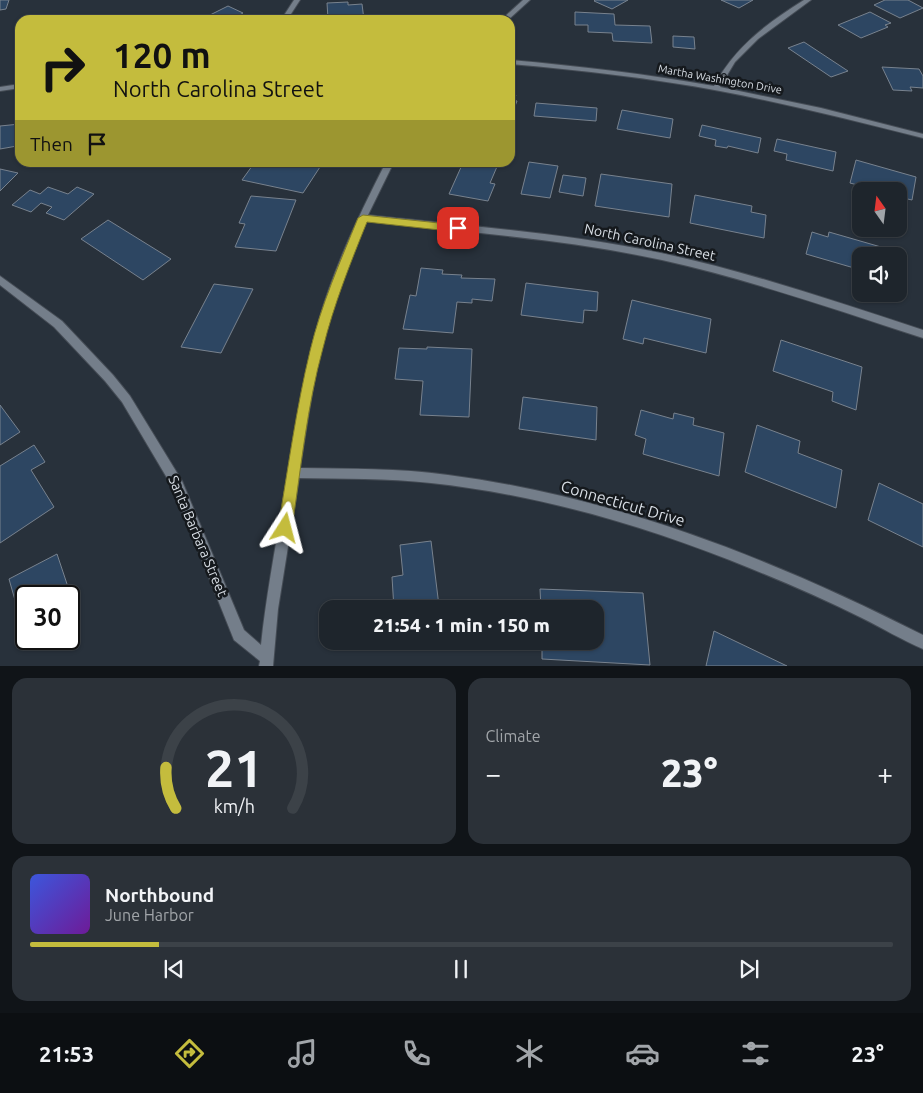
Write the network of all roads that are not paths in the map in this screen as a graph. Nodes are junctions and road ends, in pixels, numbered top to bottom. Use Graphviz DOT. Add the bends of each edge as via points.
graph roads {
  1 [pos="297,0"];
  2 [pos="527,0"];
  3 [pos="808,0"];
  4 [pos="287,15"];
  5 [pos="510,15"];
  6 [pos="515,63"];
  7 [pos="15,87"];
  8 [pos="716,88"];
  9 [pos="0,89"];
  10 [pos="923,136"];
  11 [pos="388,167"];
  12 [pos="363,218"];
  13 [pos="0,280"];
  14 [pos="923,334"];
  15 [pos="294,473"];
  16 [pos="923,642"];
  17 [pos="266,662"];
  1 -- 4 [label="street"];
  2 -- 5 [label="street"];
  3 -- 8 [label="street" via="742,50 724,71"];
  6 -- 8 [label="street, Martha Washington Drive"];
  7 -- 9 [label="street"];
  8 -- 10 [label="street, Martha Washington Drive"];
  11 -- 12 [label="street"];
  12 -- 14 [label="street, North Carolina Street" via="570,240 662,257 747,278"];
  12 -- 15 [label="street" via="324,318 311,370"];
  13 -- 17 [label="street, Santa Barbara Street" via="58,324 126,399 178,485 239,635"];
  15 -- 16 [label="street, Connecticut Drive" via="448,480 514,491 616,515 707,545 809,586"];
  15 -- 17 [label="street"];
}
